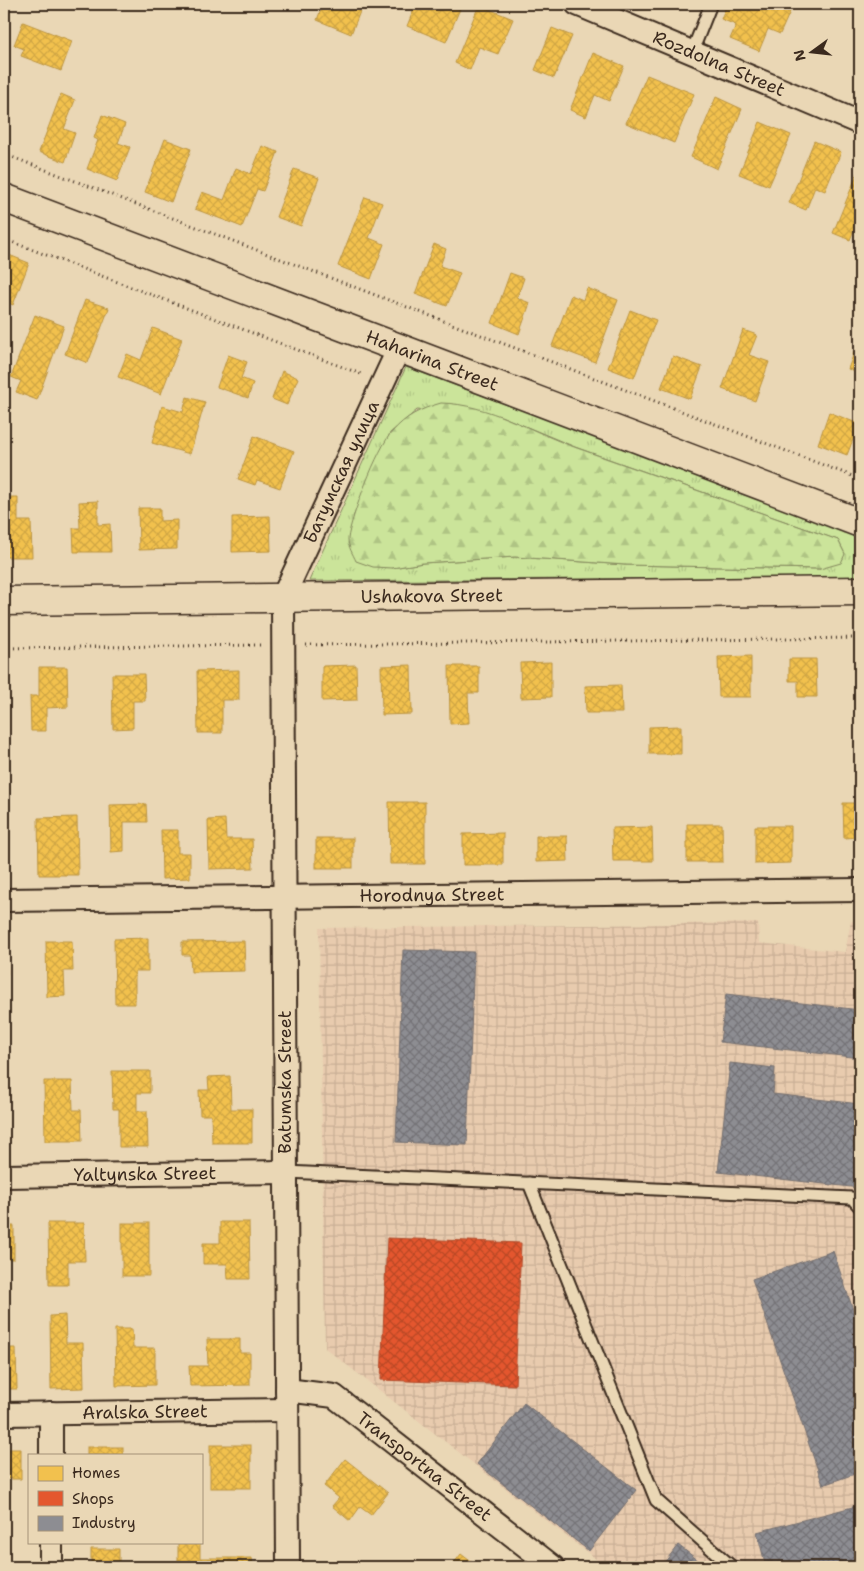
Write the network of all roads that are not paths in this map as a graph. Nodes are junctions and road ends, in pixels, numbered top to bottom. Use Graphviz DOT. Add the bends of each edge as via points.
graph roads {
  1 [pos="577,4"];
  2 [pos="711,4"];
  3 [pos="692,52"];
  4 [pos="860,123"];
  5 [pos="4,198"];
  6 [pos="399,348"];
  7 [pos="860,523"];
  8 [pos="860,591"];
  9 [pos="283,597"];
  10 [pos="4,601"];
  11 [pos="860,890"];
  12 [pos="284,896"];
  13 [pos="4,900"];
  14 [pos="286,1172"];
  15 [pos="4,1176"];
  16 [pos="530,1183"];
  17 [pos="860,1207"];
  18 [pos="287,1400"];
  19 [pos="52,1413"];
  20 [pos="4,1414"];
  21 [pos="51,1454"];
  22 [pos="51,1544"];
  23 [pos="51,1567"];
  24 [pos="288,1567"];
  25 [pos="553,1567"];
  26 [pos="732,1567"];
  1 -- 3 [label="street, Rozdolna Street"];
  2 -- 3 [label="lane"];
  3 -- 4 [label="street, Rozdolna Street"];
  5 -- 6 [label="street, Haharina Street"];
  6 -- 7 [label="street, Haharina Street"];
  6 -- 9 [label="street, Батумская улица"];
  8 -- 9 [label="street, Ushakova Street"];
  9 -- 10 [label="street, Ushakova Street"];
  9 -- 12 [label="street, Batumska Street"];
  11 -- 12 [label="street, Horodnya Street"];
  12 -- 13 [label="street, Horodnya Street"];
  12 -- 14 [label="street, Batumska Street"];
  14 -- 15 [label="street, Yaltynska Street"];
  14 -- 16 [label="lane"];
  14 -- 18 [label="street, Batumska Street"];
  16 -- 17 [label="lane" via="852,1198"];
  16 -- 26 [label="lane" via="656,1500"];
  18 -- 19 [label="street, Aralska Street"];
  18 -- 24 [label="street, Batumska Street"];
  18 -- 25 [label="street, Transportna Street" via="334,1396"];
  19 -- 20 [label="street, Aralska Street"];
  19 -- 21 [label="street"];
  22 -- 23 [label="street"];
}
